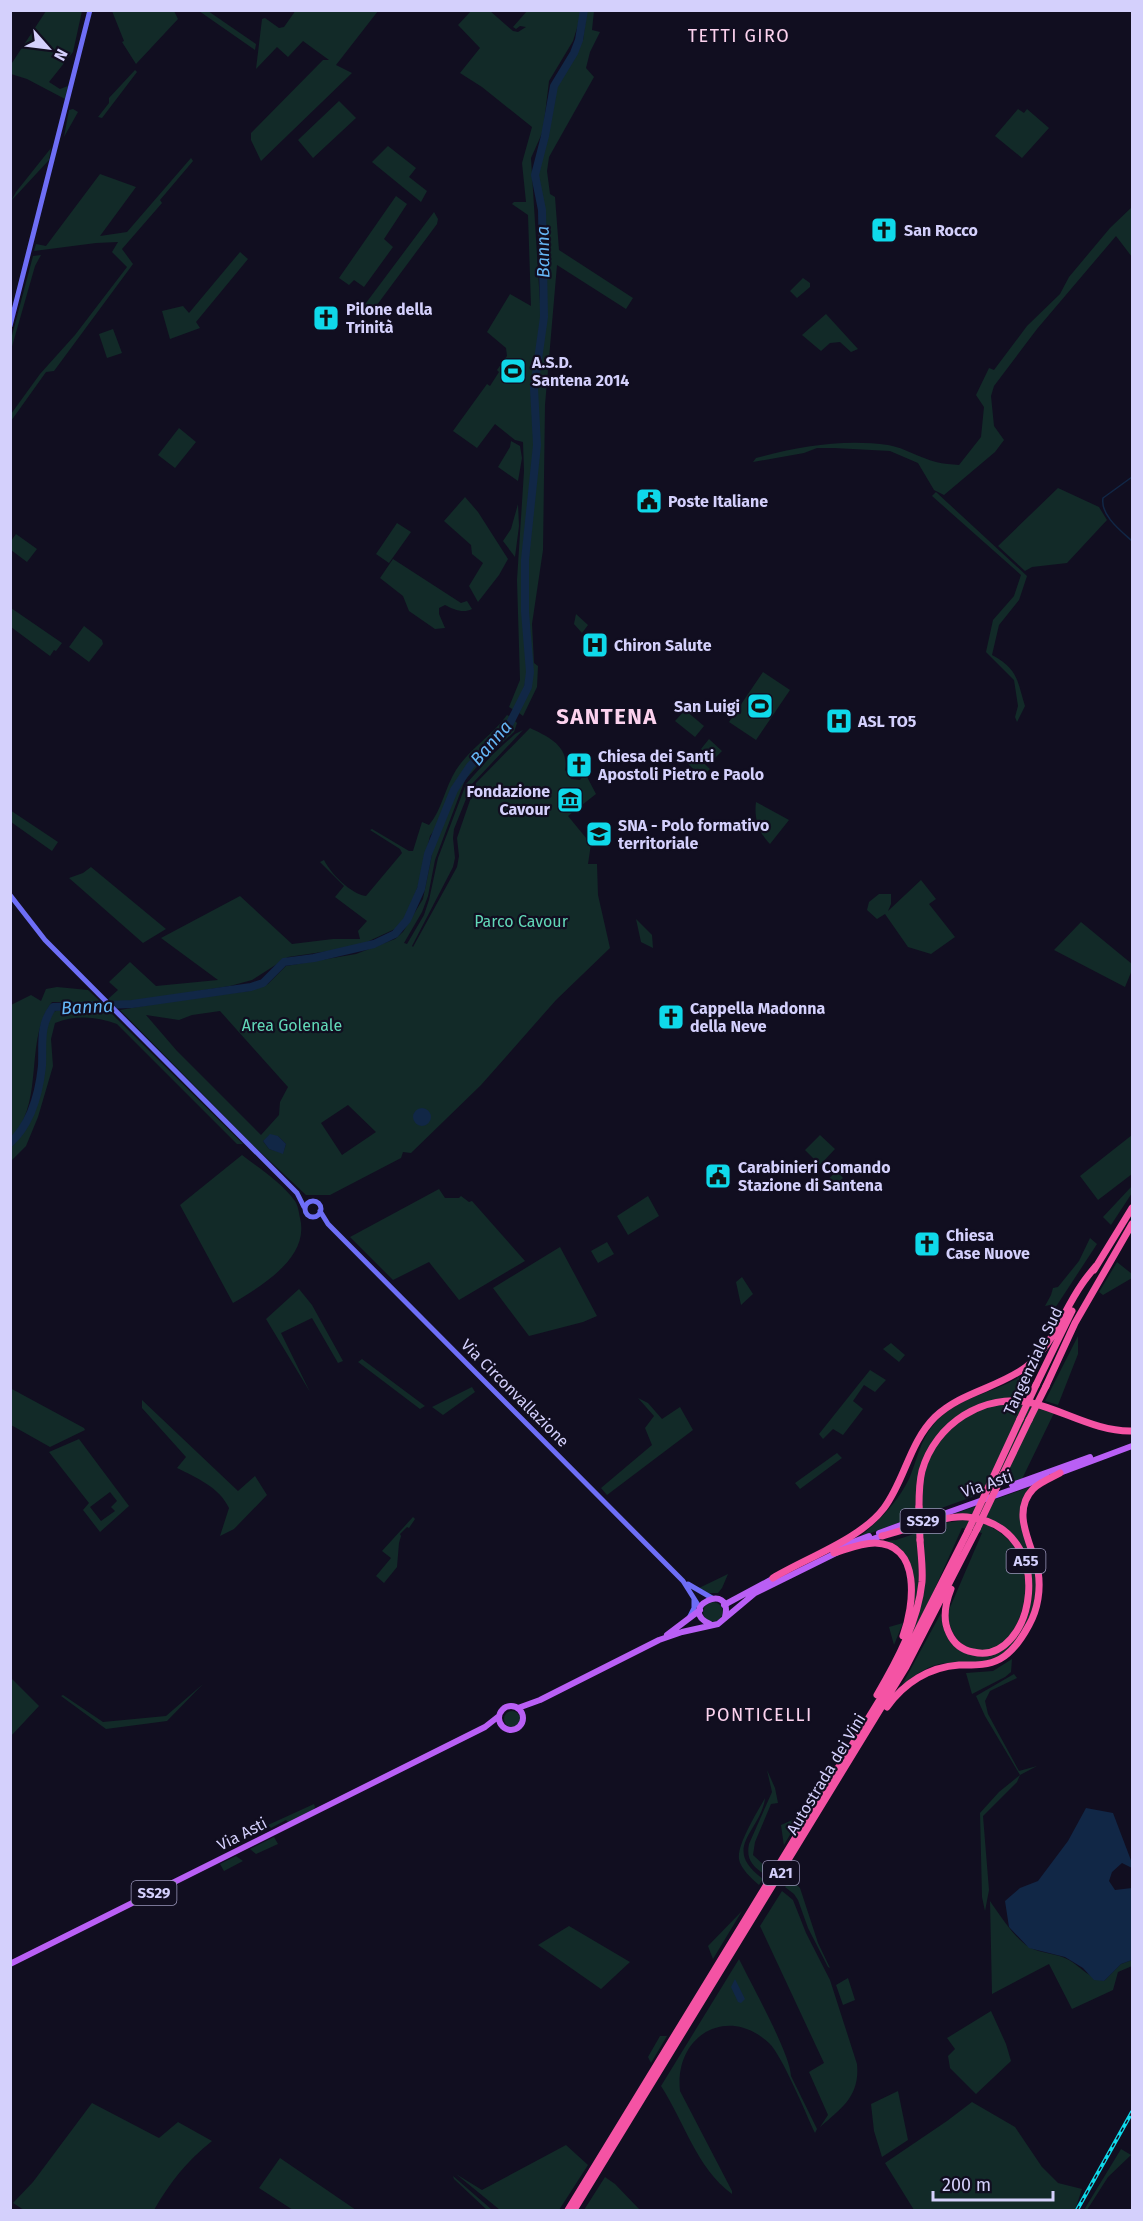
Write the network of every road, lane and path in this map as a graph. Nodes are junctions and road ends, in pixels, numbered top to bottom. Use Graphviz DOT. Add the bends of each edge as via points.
graph roads {
  1 [pos="90,10"];
  2 [pos="10,326"];
  3 [pos="10,895"];
  4 [pos="297,1193"];
  5 [pos="311,1201"];
  6 [pos="304,1208"];
  7 [pos="1132,1208"];
  8 [pos="320,1211"];
  9 [pos="313,1217"];
  10 [pos="328,1224"];
  11 [pos="1132,1224"];
  12 [pos="1096,1266"];
  13 [pos="1132,1431"];
  14 [pos="1132,1444"];
  15 [pos="1060,1473"];
  16 [pos="977,1529"];
  17 [pos="968,1531"];
  18 [pos="882,1536"];
  19 [pos="834,1553"];
  20 [pos="773,1578"];
  21 [pos="683,1581"];
  22 [pos="694,1597"];
  23 [pos="712,1598"];
  24 [pos="724,1605"];
  25 [pos="700,1609"];
  26 [pos="725,1617"];
  27 [pos="688,1618"];
  28 [pos="710,1624"];
  29 [pos="659,1640"];
  30 [pos="880,1691"];
  31 [pos="540,1700"];
  32 [pos="518,1708"];
  33 [pos="499,1716"];
  34 [pos="524,1716"];
  35 [pos="502,1726"];
  36 [pos="485,1727"];
  37 [pos="851,1747"];
  38 [pos="846,1766"];
  39 [pos="10,1964"];
  40 [pos="568,2211"];
  41 [pos="574,2211"];
  1 -- 2 [label="main road"];
  3 -- 4 [label="main road" via="45,940"];
  4 -- 5 [label="main road"];
  4 -- 6 [label="main road"];
  5 -- 6 [label="main road"];
  5 -- 8 [label="main road" via="319,1204"];
  6 -- 9 [label="main road"];
  7 -- 12 [label="highway, Tangenziale Sud"];
  8 -- 9 [label="main road"];
  8 -- 10 [label="main road, Via Circonvallazione"];
  9 -- 10 [label="main road, Via Circonvallazione"];
  10 -- 21 [label="main road, Via Circonvallazione"];
  11 -- 16 [label="highway, Tangenziale Sud / A55, bridge" via="1075,1323"];
  12 -- 17 [label="highway, Tangenziale Sud, bridge" via="1067,1319"];
  12 -- 20 [label="highway" via="1038,1356 1011,1377 961,1398 934,1418 921,1434 877,1517"];
  13 -- 30 [label="highway, bridge" via="1096,1425 1030,1402 1009,1401 980,1407 953,1422 934,1445 922,1470 922,1583 915,1616"];
  14 -- 15 [label="main road, Via Asti / SS29"];
  14 -- 20 [label="main road, Via Asti / SS29" via="840,1546"];
  15 -- 18 [label="main road, Via Asti / SS29"];
  15 -- 38 [label="highway, A55" via="1033,1489 1025,1503 1025,1530 1038,1571 1039,1588 1037,1605 1022,1638 990,1663 939,1668 912,1681 894,1698"];
  16 -- 18 [label="highway, A55" via="949,1593 945,1616 955,1642 979,1654 998,1649 1008,1641 1028,1603 1029,1574 1015,1543 990,1523 967,1517"];
  16 -- 38 [label="highway, Autostrada dei Vini / A21" via="906,1667"];
  17 -- 37 [label="highway, Autostrada dei Vini" via="909,1650"];
  18 -- 19 [label="main road, Via Asti / SS29"];
  19 -- 26 [label="main road, Via Asti / SS29" via="755,1593"];
  19 -- 30 [label="highway" via="881,1544 897,1551 908,1565 912,1594 908,1618"];
  20 -- 24 [label="main road, Via Asti / SS29"];
  21 -- 22 [label="main road, Via Circonvallazione"];
  21 -- 23 [label="main road, Via Circonvallazione"];
  22 -- 25 [label="main road, Via Circonvallazione"];
  22 -- 27 [label="main road" via="694,1608"];
  23 -- 24 [label="main road"];
  23 -- 25 [label="main road"];
  24 -- 26 [label="main road"];
  25 -- 27 [label="main road"];
  25 -- 28 [label="main road" via="701,1617"];
  26 -- 28 [label="main road" via="718,1624"];
  27 -- 29 [label="main road"];
  28 -- 29 [label="main road"];
  29 -- 31 [label="main road"];
  30 -- 37 [label="highway"];
  31 -- 32 [label="main road"];
  31 -- 34 [label="main road"];
  32 -- 33 [label="main road" via="507,1707"];
  32 -- 34 [label="main road"];
  33 -- 35 [label="main road"];
  33 -- 36 [label="main road, Via Asti"];
  34 -- 35 [label="main road" via="518,1729"];
  35 -- 36 [label="main road, Via Asti"];
  36 -- 39 [label="main road, Via Asti / SS29"];
  37 -- 40 [label="highway, Autostrada dei Vini"];
  38 -- 41 [label="highway, Autostrada dei Vini / A21"];
}
